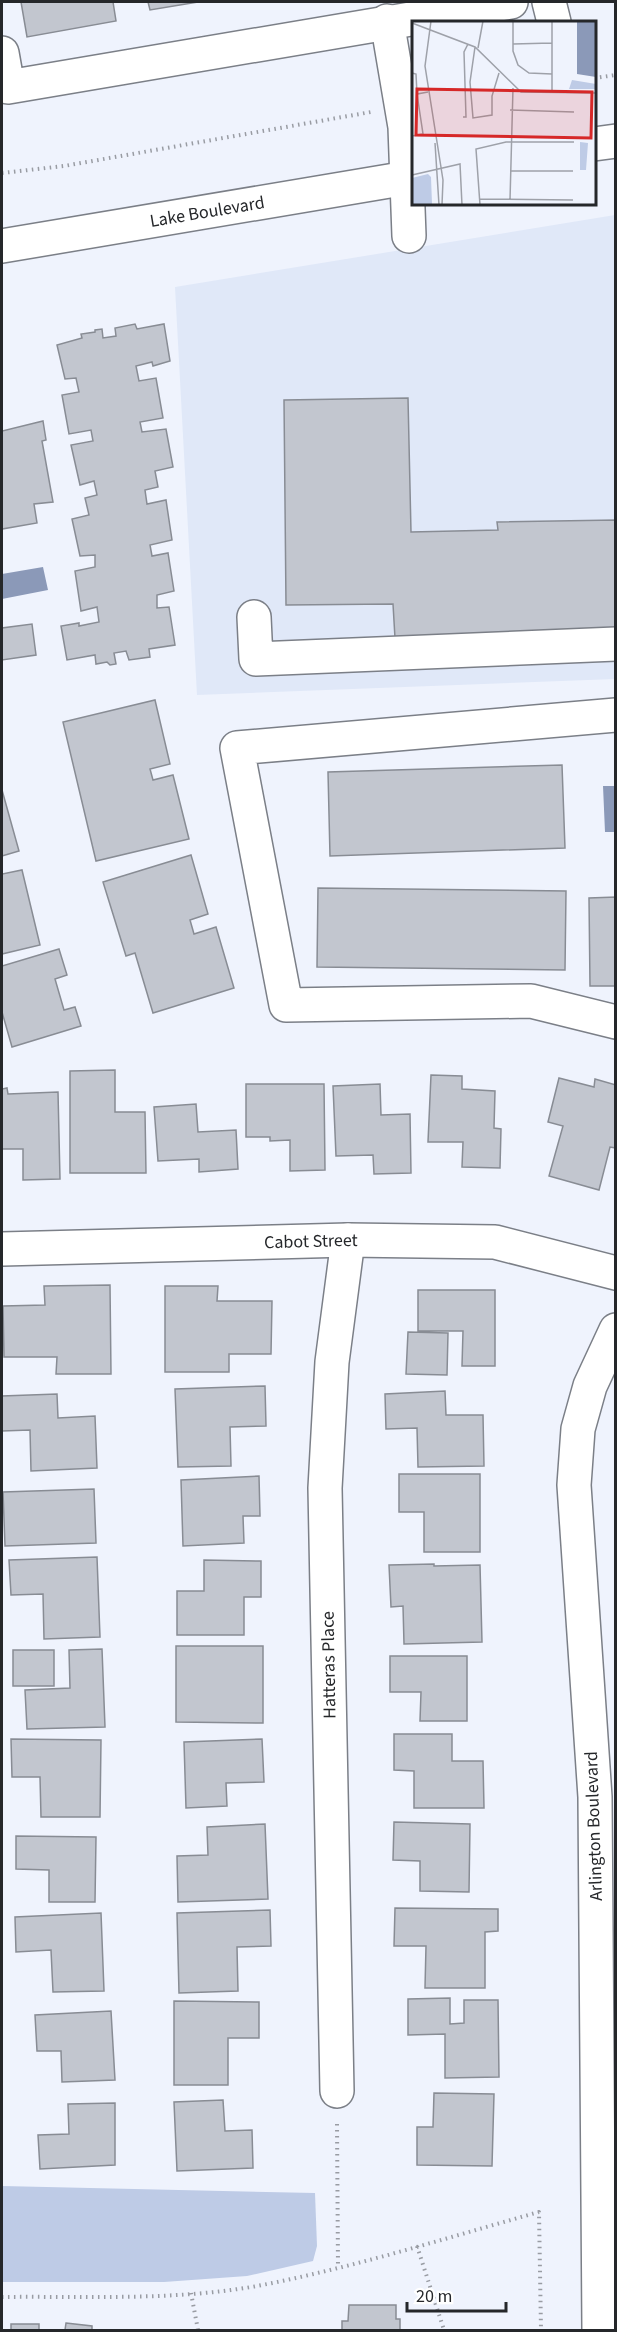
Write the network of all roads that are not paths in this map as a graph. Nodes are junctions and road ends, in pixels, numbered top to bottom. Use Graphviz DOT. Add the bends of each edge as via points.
graph roads {
  1 [pos="511,2"];
  2 [pos="549,2"];
  3 [pos="387,21"];
  4 [pos="554,21"];
  5 [pos="2,53"];
  6 [pos="615,141"];
  7 [pos="596,144"];
  8 [pos="410,177"];
  9 [pos="409,236"];
  10 [pos="2,246"];
  11 [pos="254,617"];
  12 [pos="615,644"];
  13 [pos="615,715"];
  14 [pos="615,1022"];
  15 [pos="348,1240"];
  16 [pos="2,1249"];
  17 [pos="615,1273"];
  18 [pos="615,1330"];
  19 [pos="605,1797"];
  20 [pos="337,2091"];
  21 [pos="599,2331"];
  1 -- 3 [label="street"];
  2 -- 4 [label="street"];
  3 -- 5 [label="street" via="8,87"];
  3 -- 8 [label="street"];
  6 -- 7 [label="street"];
  8 -- 9 [label="street"];
  8 -- 10 [label="street, Lake Boulevard"];
  11 -- 12 [label="street" via="256,659"];
  13 -- 14 [label="street" via="237,748 286,1005 531,1001"];
  15 -- 16 [label="street, Cabot Street"];
  15 -- 17 [label="street, Cabot Street" via="495,1242"];
  15 -- 20 [label="street, Hatteras Place" via="332,1362 325,1488"];
  18 -- 19 [label="street, Arlington Boulevard" via="590,1386 578,1430 574,1485"];
  19 -- 21 [label="street, Arlington Boulevard"];
}
